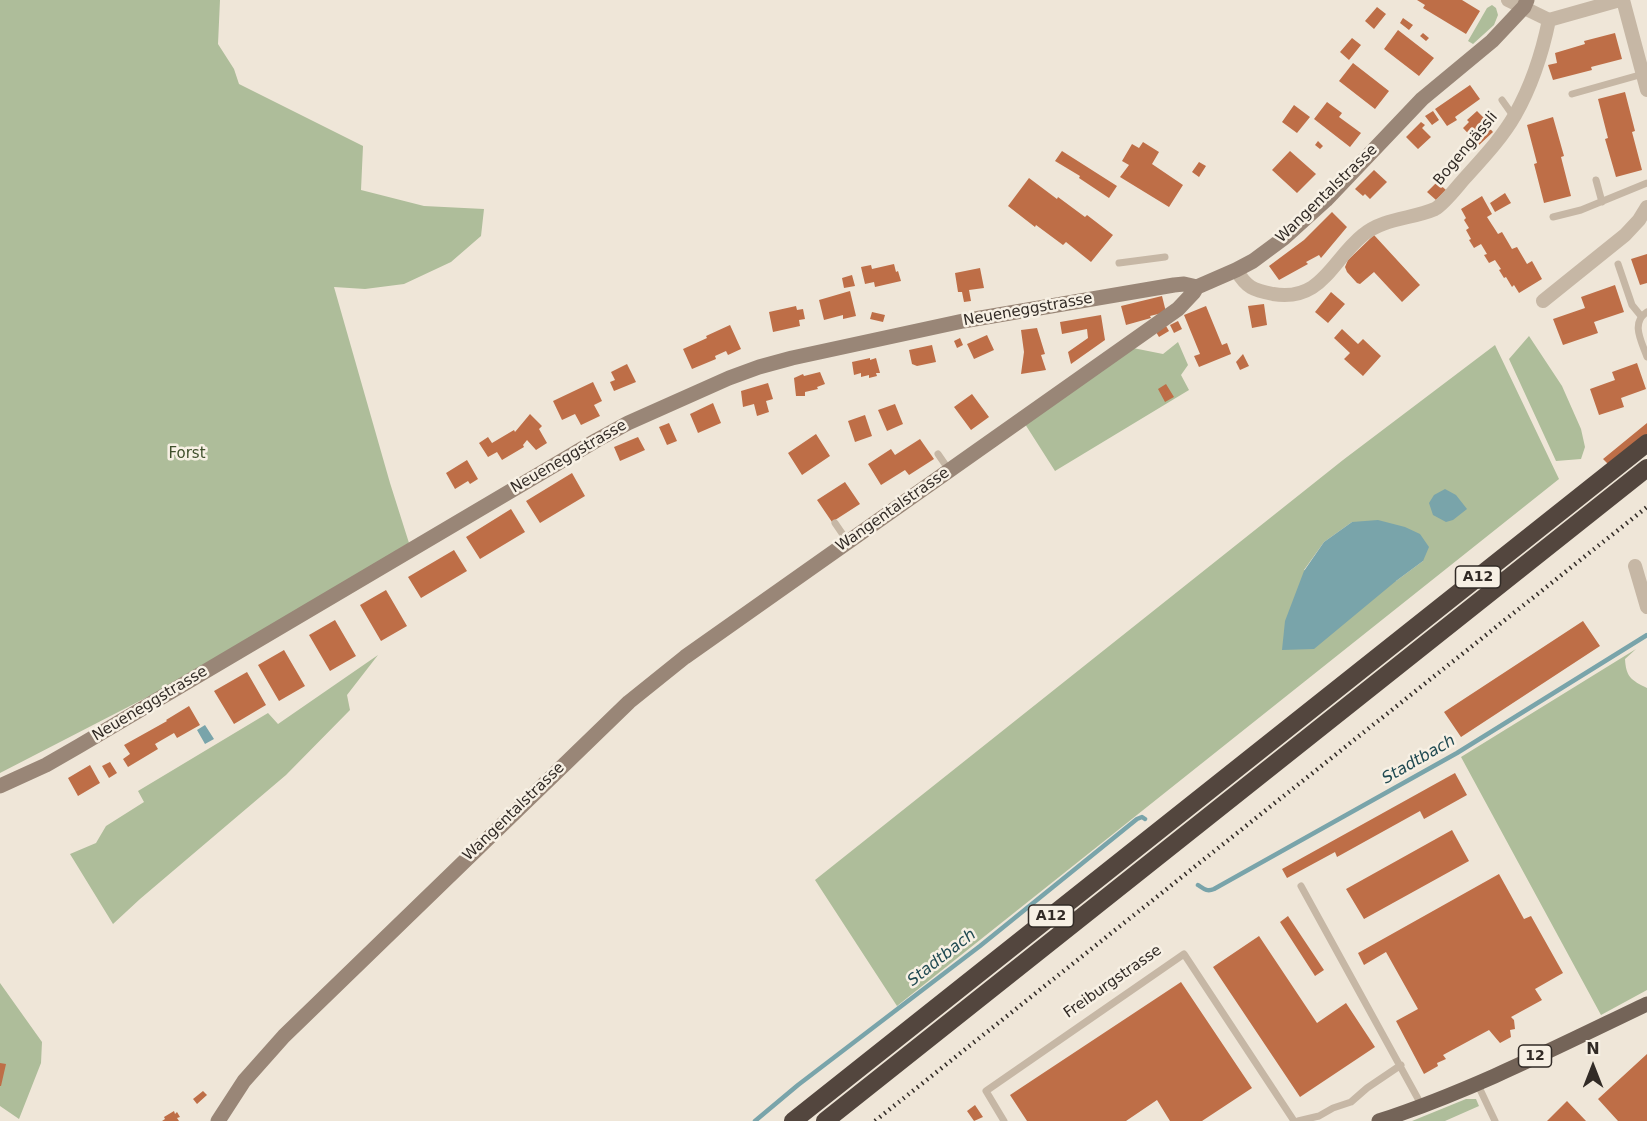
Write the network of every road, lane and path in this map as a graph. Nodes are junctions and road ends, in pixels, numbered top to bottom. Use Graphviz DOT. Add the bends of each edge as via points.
graph roads {
  1 [pos="1508,0"];
  2 [pos="1621,0"];
  3 [pos="1526,3"];
  4 [pos="1549,20"];
  5 [pos="1645,79"];
  6 [pos="1572,94"];
  7 [pos="1502,100"];
  8 [pos="1514,117"];
  9 [pos="1596,180"];
  10 [pos="1647,183"];
  11 [pos="1602,202"];
  12 [pos="1647,207"];
  13 [pos="1553,218"];
  14 [pos="1166,257"];
  15 [pos="1119,263"];
  16 [pos="1618,264"];
  17 [pos="1236,270"];
  18 [pos="1197,287"];
  19 [pos="1543,301"];
  20 [pos="1644,314"];
  21 [pos="1647,357"];
  22 [pos="1647,443"];
  23 [pos="938,454"];
  24 [pos="1647,468"];
  25 [pos="949,470"];
  26 [pos="835,522"];
  27 [pos="848,542"];
  28 [pos="1641,569"];
  29 [pos="1647,607"];
  30 [pos="0,786"];
  31 [pos="1301,886"];
  32 [pos="1647,1004"];
  33 [pos="1401,1065"];
  34 [pos="1478,1083"];
  35 [pos="1422,1106"];
  36 [pos="218,1121"];
  37 [pos="793,1121"];
  38 [pos="825,1121"];
  39 [pos="1004,1121"];
  40 [pos="1296,1121"];
  41 [pos="1379,1121"];
  42 [pos="1495,1121"];
  1 -- 3 [label="street"];
  2 -- 4 [label="street"];
  2 -- 5 [label="street"];
  3 -- 4 [label="street"];
  3 -- 17 [label="street, Wangentalstrasse" via="1492,41 1422,99 1326,200 1284,238"];
  4 -- 8 [label="street, Bogengässli" via="1535,73"];
  5 -- 6 [label="lane"];
  7 -- 8 [label="lane"];
  8 -- 17 [label="street, Bogengässli" via="1485,156 1437,208 1377,225 1363,234 1310,289 1292,296 1258,291 1250,288"];
  9 -- 11 [label="lane"];
  10 -- 11 [label="lane"];
  11 -- 13 [label="lane"];
  12 -- 19 [label="street" via="1625,235"];
  14 -- 15 [label="lane"];
  16 -- 20 [label="lane" via="1632,305"];
  17 -- 18 [label="street, Wangentalstrasse"];
  18 -- 25 [label="street, Wangentalstrasse" via="1178,309"];
  18 -- 30 [label="street, Neueneggstrasse" via="1174,285 963,321 792,358 729,378 597,440 79,746"];
  20 -- 21 [label="lane" via="1638,329"];
  22 -- 37 [label="highway, A12"];
  23 -- 25 [label="lane"];
  24 -- 38 [label="highway, A12"];
  25 -- 27 [label="street, Wangentalstrasse"];
  26 -- 27 [label="lane"];
  27 -- 36 [label="street, Wangentalstrasse" via="685,657 629,702 284,1036 244,1081"];
  28 -- 29 [label="street"];
  31 -- 33 [label="lane"];
  32 -- 34 [label="main road, 12"];
  33 -- 35 [label="lane"];
  33 -- 40 [label="lane, Freiburgstrasse" via="1351,1102"];
  34 -- 35 [label="main road, 12"];
  34 -- 42 [label="lane"];
  35 -- 41 [label="main road, 12"];
  39 -- 40 [label="lane, Freiburgstrasse" via="986,1092 1184,954"];
}
